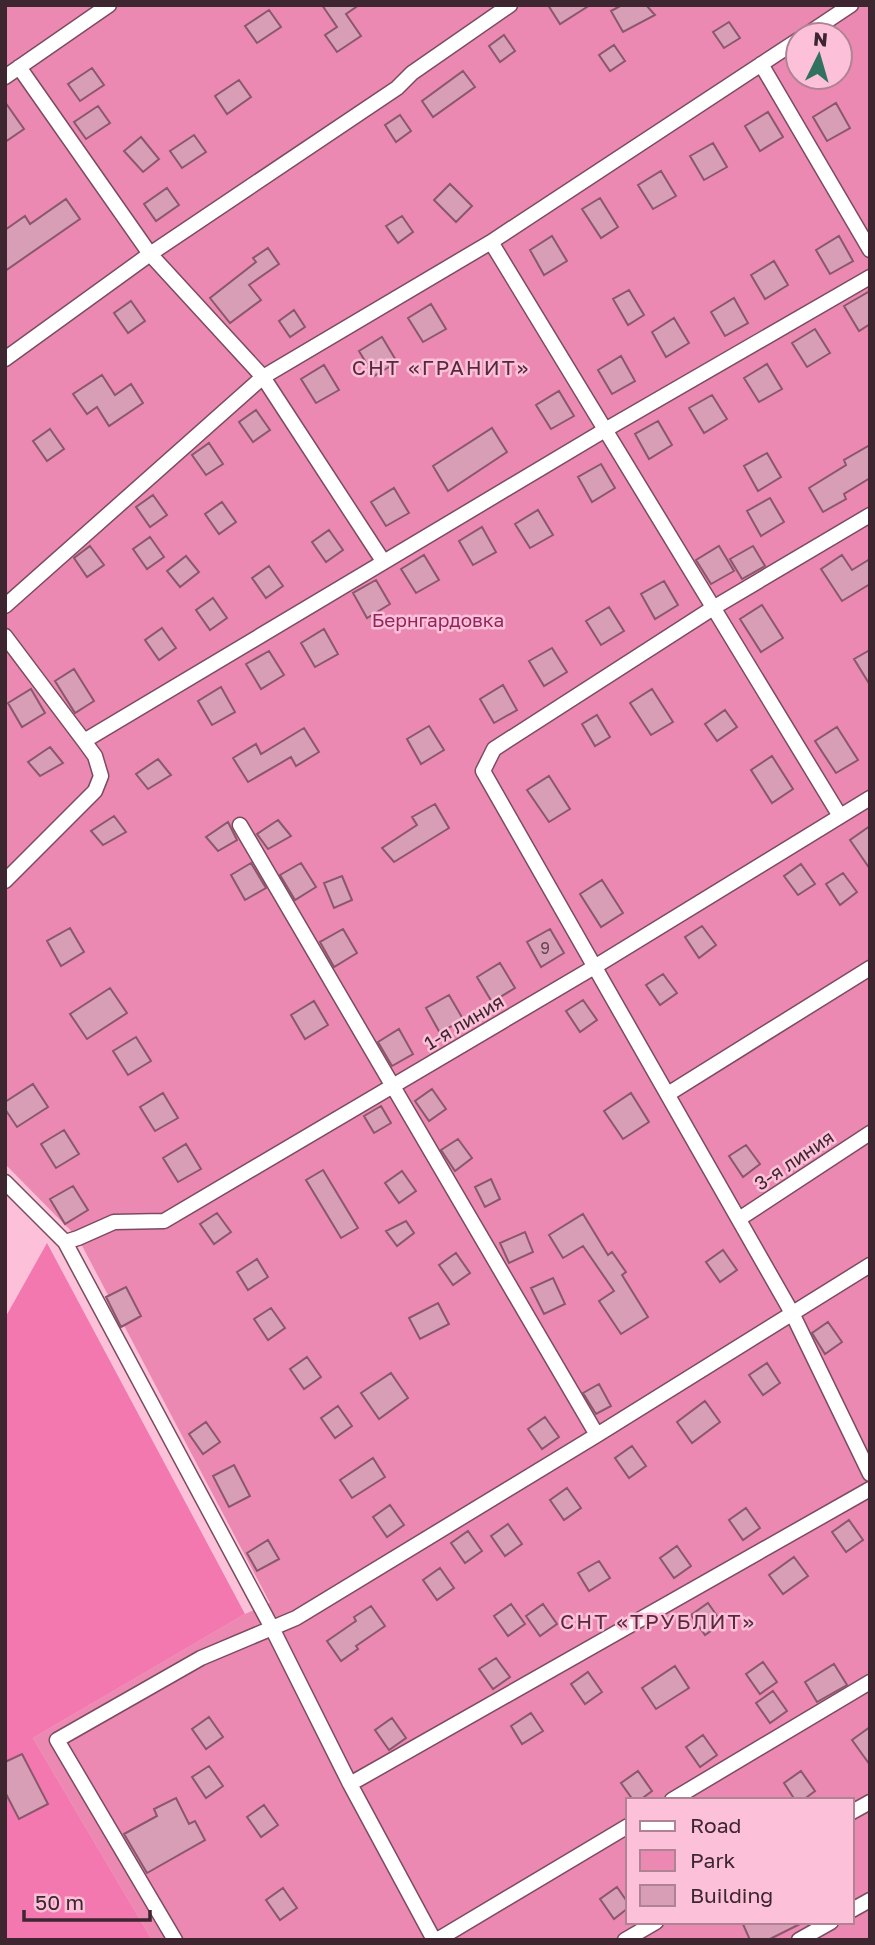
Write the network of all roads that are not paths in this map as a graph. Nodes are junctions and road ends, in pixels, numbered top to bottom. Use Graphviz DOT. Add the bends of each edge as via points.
graph roads {
  1 [pos="109,5"];
  2 [pos="510,5"];
  3 [pos="851,5"];
  4 [pos="827,21"];
  5 [pos="784,49"];
  6 [pos="761,64"];
  7 [pos="19,67"];
  8 [pos="5,77"];
  9 [pos="491,242"];
  10 [pos="870,250"];
  11 [pos="149,254"];
  12 [pos="870,277"];
  13 [pos="5,359"];
  14 [pos="263,377"];
  15 [pos="605,430"];
  16 [pos="870,515"];
  17 [pos="383,561"];
  18 [pos="5,606"];
  19 [pos="713,608"];
  20 [pos="5,636"];
  21 [pos="84,741"];
  22 [pos="870,798"];
  23 [pos="840,816"];
  24 [pos="240,825"];
  25 [pos="5,881"];
  26 [pos="596,966"];
  27 [pos="870,968"];
  28 [pos="393,1087"];
  29 [pos="668,1094"];
  30 [pos="870,1133"];
  31 [pos="5,1182"];
  32 [pos="739,1219"];
  33 [pos="65,1242"];
  34 [pos="870,1265"];
  35 [pos="792,1313"];
  36 [pos="597,1435"];
  37 [pos="870,1474"];
  38 [pos="870,1489"];
  39 [pos="272,1628"];
  40 [pos="870,1682"];
  41 [pos="350,1784"];
  42 [pos="675,1798"];
  43 [pos="870,1802"];
  44 [pos="854,1811"];
  45 [pos="626,1827"];
  46 [pos="870,1900"];
  47 [pos="854,1909"];
  48 [pos="653,1924"];
  49 [pos="827,1924"];
  50 [pos="175,1940"];
  51 [pos="435,1940"];
  52 [pos="625,1940"];
  53 [pos="799,1940"];
  1 -- 7 [label="street"];
  2 -- 11 [label="street" via="397,88"];
  3 -- 4 [label="street"];
  5 -- 6 [label="street"];
  6 -- 9 [label="street"];
  6 -- 10 [label="street"];
  7 -- 8 [label="street"];
  7 -- 11 [label="street"];
  9 -- 14 [label="street"];
  9 -- 15 [label="street"];
  11 -- 13 [label="street"];
  11 -- 14 [label="street"];
  12 -- 15 [label="street"];
  14 -- 17 [label="street"];
  14 -- 18 [label="street"];
  15 -- 17 [label="street"];
  15 -- 19 [label="street"];
  16 -- 19 [label="street"];
  17 -- 21 [label="street"];
  19 -- 23 [label="street"];
  19 -- 26 [label="street" via="494,749 483,771"];
  20 -- 21 [label="street"];
  21 -- 25 [label="street" via="102,776 95,791"];
  22 -- 23 [label="street, 1-я линия"];
  23 -- 26 [label="street, 1-я линия"];
  24 -- 28 [label="street"];
  26 -- 28 [label="street, 1-я линия"];
  26 -- 29 [label="street"];
  27 -- 29 [label="street"];
  28 -- 33 [label="street, 1-я линия" via="164,1222 114,1222"];
  28 -- 36 [label="street"];
  29 -- 32 [label="street"];
  30 -- 32 [label="street, 3-я линия"];
  31 -- 33 [label="street"];
  32 -- 35 [label="street"];
  33 -- 39 [label="street"];
  34 -- 35 [label="street"];
  35 -- 36 [label="street"];
  35 -- 37 [label="street"];
  36 -- 39 [label="street" via="296,1618"];
  38 -- 41 [label="street"];
  39 -- 41 [label="street"];
  39 -- 50 [label="street" via="201,1658 57,1741"];
  40 -- 42 [label="street"];
  41 -- 51 [label="street"];
  43 -- 44 [label="street"];
  45 -- 51 [label="street"];
  46 -- 47 [label="street"];
  48 -- 52 [label="street"];
  49 -- 53 [label="street"];
}
